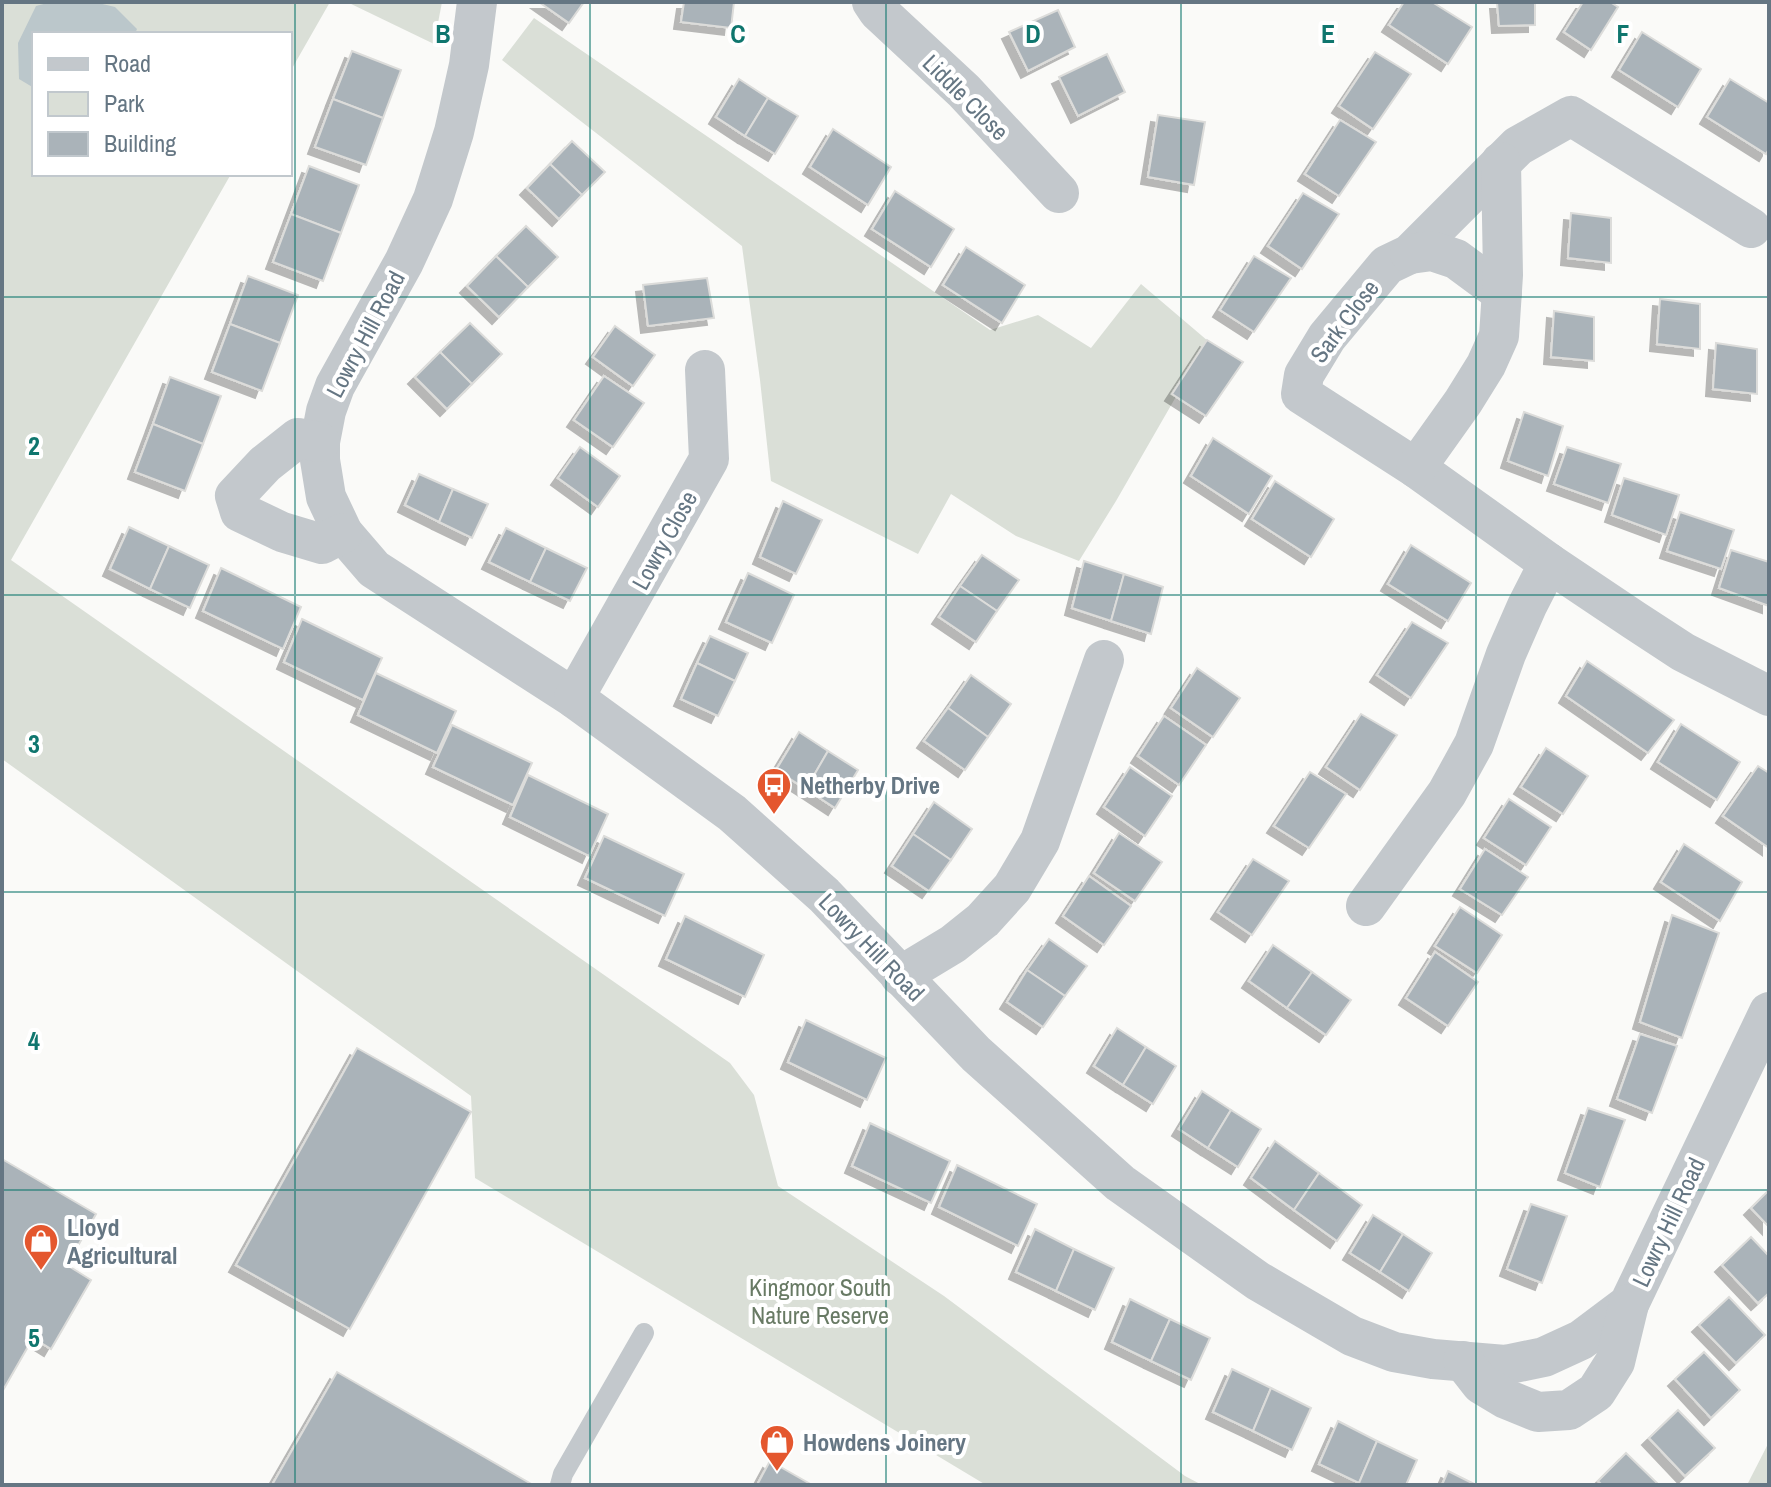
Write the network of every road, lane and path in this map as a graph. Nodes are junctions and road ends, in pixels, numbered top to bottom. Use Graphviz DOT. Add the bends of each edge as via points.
graph roads {
  1 [pos="477,2"];
  2 [pos="872,2"];
  3 [pos="1501,162"];
  4 [pos="1059,193"];
  5 [pos="1751,228"];
  6 [pos="1410,254"];
  7 [pos="1502,293"];
  8 [pos="705,370"];
  9 [pos="320,442"];
  10 [pos="1416,468"];
  11 [pos="343,533"];
  12 [pos="1549,563"];
  13 [pos="1104,660"];
  14 [pos="1769,696"];
  15 [pos="574,698"];
  16 [pos="1366,906"];
  17 [pos="900,976"];
  18 [pos="1769,1012"];
  19 [pos="1629,1304"];
  20 [pos="644,1333"];
  21 [pos="1463,1361"];
  22 [pos="560,1485"];
  1 -- 9 [label="street, Lowry Hill Road" via="469,65 433,199 335,386"];
  2 -- 4 [label="street, Liddle Close"];
  3 -- 5 [label="street, Sark Close" via="1518,146 1571,116"];
  3 -- 6 [label="street, Sark Close"];
  3 -- 7 [label="street"];
  6 -- 7 [label="street" via="1432,251 1456,259"];
  6 -- 10 [label="street, Sark Close" via="1387,265 1327,337 1304,375 1301,394"];
  7 -- 10 [label="street" via="1499,336 1486,365"];
  8 -- 15 [label="street, Lowry Close" via="709,459"];
  9 -- 11 [label="street, Lowry Hill Road" via="326,497"];
  9 -- 11 [label="street" via="298,438 235,496 240,512 282,532 322,544"];
  10 -- 12 [label="street, Sark Close"];
  11 -- 15 [label="street, Lowry Hill Road" via="374,569"];
  12 -- 14 [label="street, Sark Close" via="1683,652"];
  12 -- 16 [label="street" via="1506,654 1474,744 1447,793"];
  13 -- 17 [label="street" via="1040,841 1012,888 953,944"];
  15 -- 17 [label="street, Lowry Hill Road" via="732,813 824,895"];
  17 -- 21 [label="street, Lowry Hill Road" via="976,1054 1120,1183 1258,1281 1352,1336 1394,1352"];
  18 -- 19 [label="street, Lowry Hill Road"];
  19 -- 21 [label="street, Lowry Hill Road" via="1581,1340 1544,1357 1505,1365"];
  19 -- 21 [label="street" via="1615,1362 1596,1392 1569,1410 1538,1412 1506,1399 1481,1384"];
  20 -- 22 [label="lane"];
}
